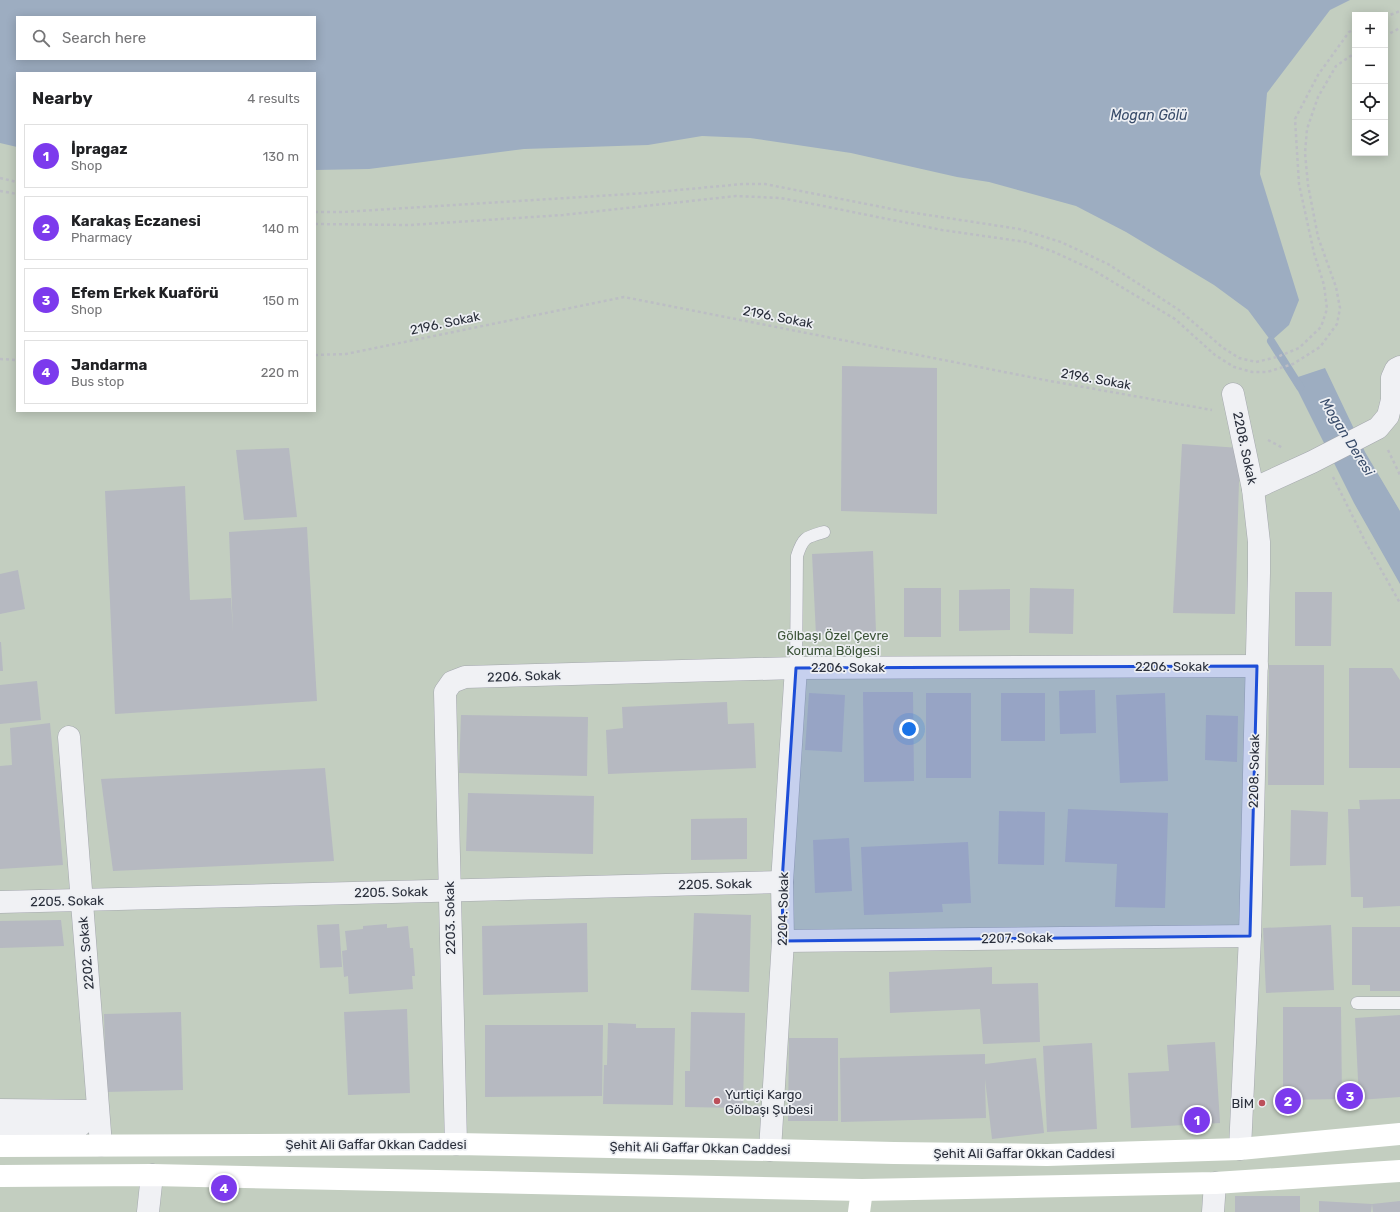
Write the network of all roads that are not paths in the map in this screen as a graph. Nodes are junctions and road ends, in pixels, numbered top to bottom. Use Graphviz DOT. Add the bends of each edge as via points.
graph roads {
  1 [pos="1400,367"];
  2 [pos="1234,394"];
  3 [pos="1253,489"];
  4 [pos="824,532"];
  5 [pos="1257,666"];
  6 [pos="796,668"];
  7 [pos="445,692"];
  8 [pos="69,737"];
  9 [pos="782,882"];
  10 [pos="449,891"];
  11 [pos="82,901"];
  12 [pos="0,902"];
  13 [pos="1250,936"];
  14 [pos="783,941"];
  15 [pos="1357,1003"];
  16 [pos="1400,1003"];
  17 [pos="0,1110"];
  18 [pos="0,1129"];
  19 [pos="1400,1134"];
  20 [pos="456,1144"];
  21 [pos="0,1146"];
  22 [pos="101,1146"];
  23 [pos="1240,1149"];
  24 [pos="770,1150"];
  25 [pos="1400,1171"];
  26 [pos="152,1175"];
  27 [pos="0,1176"];
  28 [pos="1215,1183"];
  29 [pos="862,1190"];
  30 [pos="148,1212"];
  31 [pos="859,1212"];
  32 [pos="1213,1212"];
  1 -- 3 [label="street" via="1396,369 1392,378 1392,400 1388,416 1378,428 1317,460"];
  2 -- 3 [label="street, 2208. Sokak"];
  3 -- 5 [label="street, 2208. Sokak" via="1260,573"];
  4 -- 6 [label="lane" via="808,536 798,556"];
  5 -- 6 [label="street, 2206. Sokak"];
  5 -- 13 [label="street, 2208. Sokak"];
  6 -- 7 [label="street, 2206. Sokak" via="465,677 452,682"];
  6 -- 9 [label="street, 2204. Sokak"];
  7 -- 10 [label="street, 2203. Sokak"];
  8 -- 11 [label="street, 2202. Sokak"];
  9 -- 10 [label="street, 2205. Sokak"];
  9 -- 14 [label="street, 2204. Sokak"];
  10 -- 11 [label="street, 2205. Sokak"];
  10 -- 20 [label="street, 2203. Sokak"];
  11 -- 12 [label="street, 2205. Sokak"];
  11 -- 22 [label="street, 2202. Sokak"];
  13 -- 14 [label="street, 2207. Sokak"];
  13 -- 23 [label="street, 2208. Sokak"];
  14 -- 24 [label="street, 2204. Sokak"];
  15 -- 16 [label="lane"];
  17 -- 18 [label="street" via="88,1111 84,1122 76,1129"];
  19 -- 23 [label="street, Şehit Ali Gaffar Okkan Caddesi"];
  20 -- 22 [label="street, Şehit Ali Gaffar Okkan Caddesi"];
  20 -- 24 [label="street, Şehit Ali Gaffar Okkan Caddesi"];
  21 -- 22 [label="street, Şehit Ali Gaffar Okkan Caddesi"];
  23 -- 24 [label="street, Şehit Ali Gaffar Okkan Caddesi" via="1047,1155"];
  25 -- 28 [label="street"];
  26 -- 27 [label="street"];
  26 -- 29 [label="street"];
  26 -- 30 [label="street"];
  28 -- 29 [label="street"];
  28 -- 32 [label="street"];
  29 -- 31 [label="street"];
}
